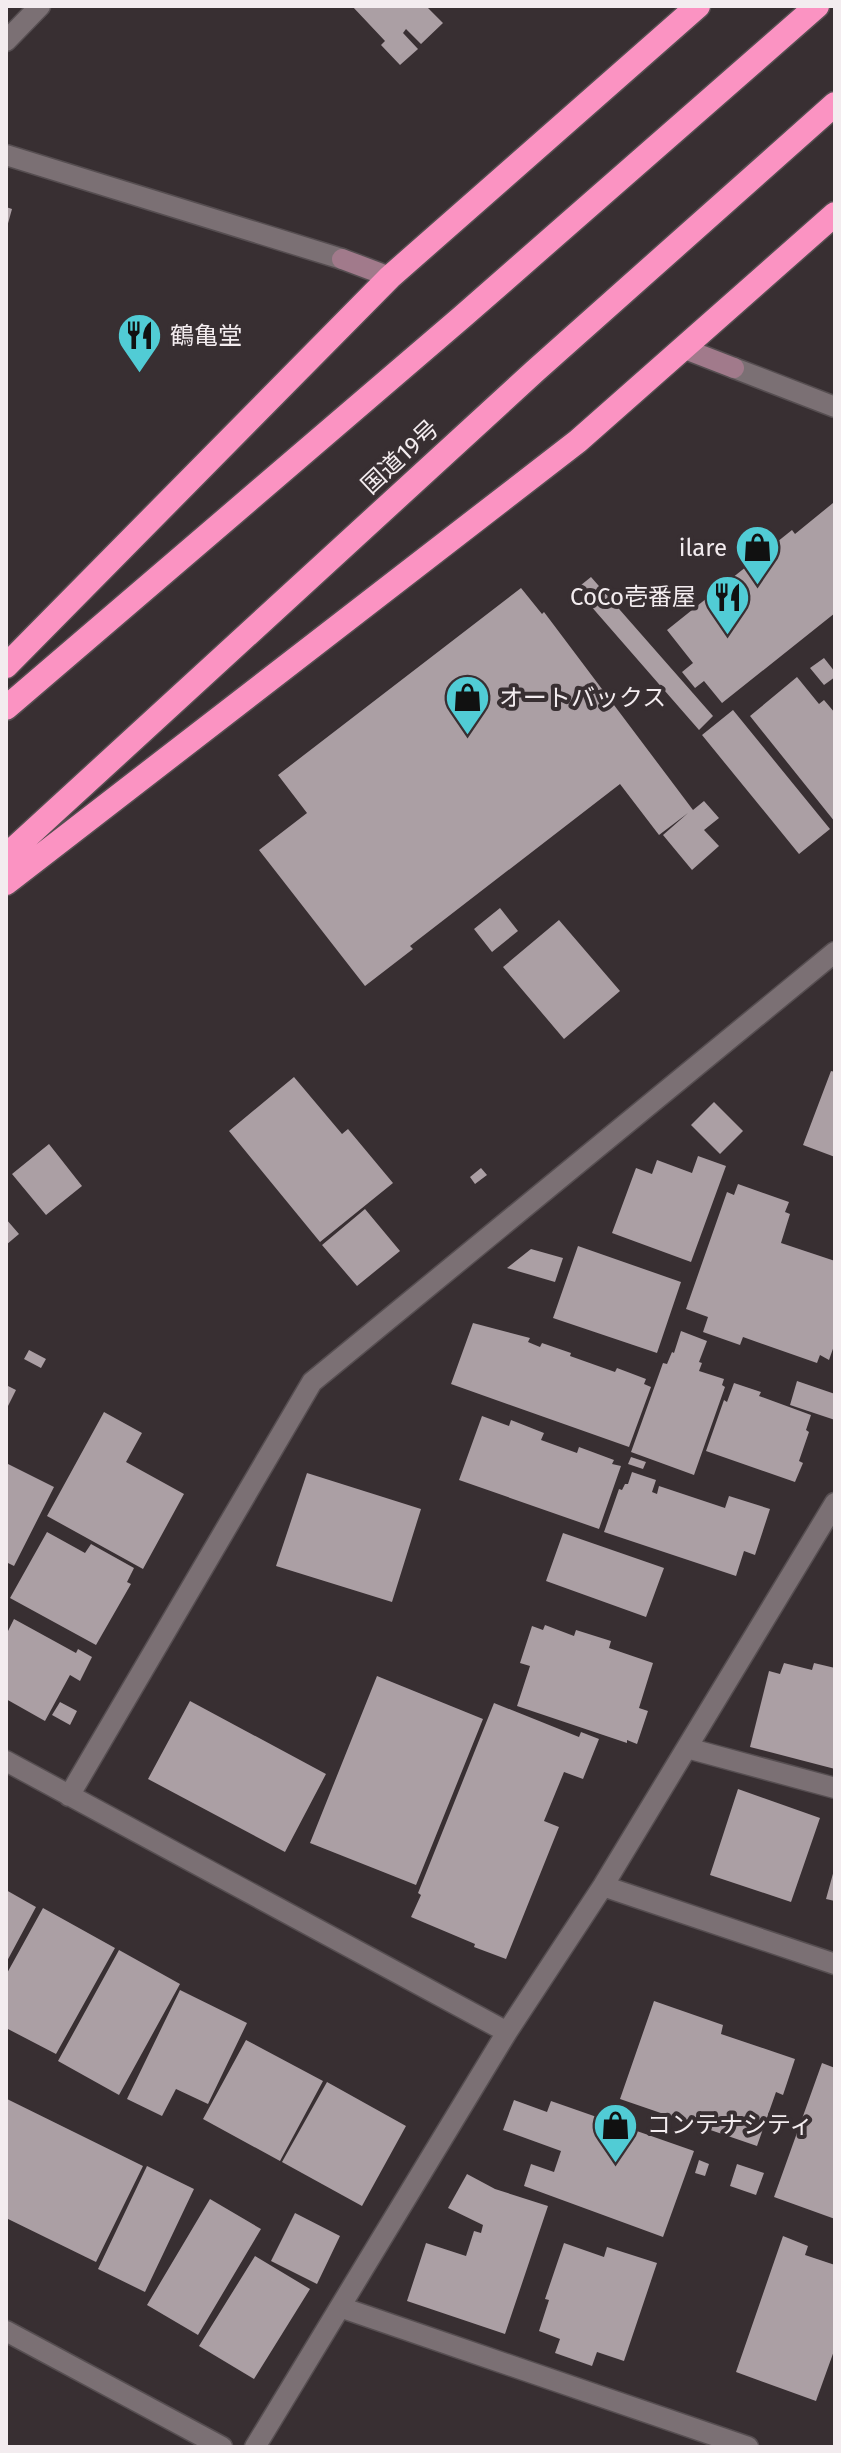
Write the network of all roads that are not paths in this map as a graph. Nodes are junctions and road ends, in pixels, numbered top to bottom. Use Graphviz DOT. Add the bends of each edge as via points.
graph roads {
  1 [pos="40,6"];
  2 [pos="698,6"];
  3 [pos="817,6"];
  4 [pos="6,41"];
  5 [pos="835,104"];
  6 [pos="6,155"];
  7 [pos="835,214"];
  8 [pos="390,277"];
  9 [pos="685,349"];
  10 [pos="835,407"];
  11 [pos="6,666"];
  12 [pos="6,708"];
  13 [pos="6,856"];
  14 [pos="6,883"];
  15 [pos="835,952"];
  16 [pos="835,1503"];
  17 [pos="687,1748"];
  18 [pos="6,1761"];
  19 [pos="835,1788"];
  20 [pos="69,1796"];
  21 [pos="603,1886"];
  22 [pos="835,1964"];
  23 [pos="507,2032"];
  24 [pos="340,2307"];
  25 [pos="6,2331"];
  26 [pos="222,2447"];
  27 [pos="255,2447"];
  28 [pos="748,2447"];
  1 -- 4 [label="street"];
  2 -- 8 [label="highway"];
  3 -- 12 [label="highway"];
  5 -- 13 [label="highway, 国道19号"];
  6 -- 8 [label="street"];
  7 -- 9 [label="highway"];
  8 -- 11 [label="highway"];
  9 -- 10 [label="street"];
  9 -- 14 [label="highway" via="578,441"];
  15 -- 20 [label="street" via="312,1382"];
  16 -- 17 [label="street"];
  17 -- 19 [label="street"];
  17 -- 21 [label="street"];
  18 -- 20 [label="street"];
  20 -- 23 [label="street"];
  21 -- 22 [label="street"];
  21 -- 23 [label="street"];
  23 -- 24 [label="street"];
  24 -- 27 [label="street"];
  24 -- 28 [label="street"];
  25 -- 26 [label="street"];
}
